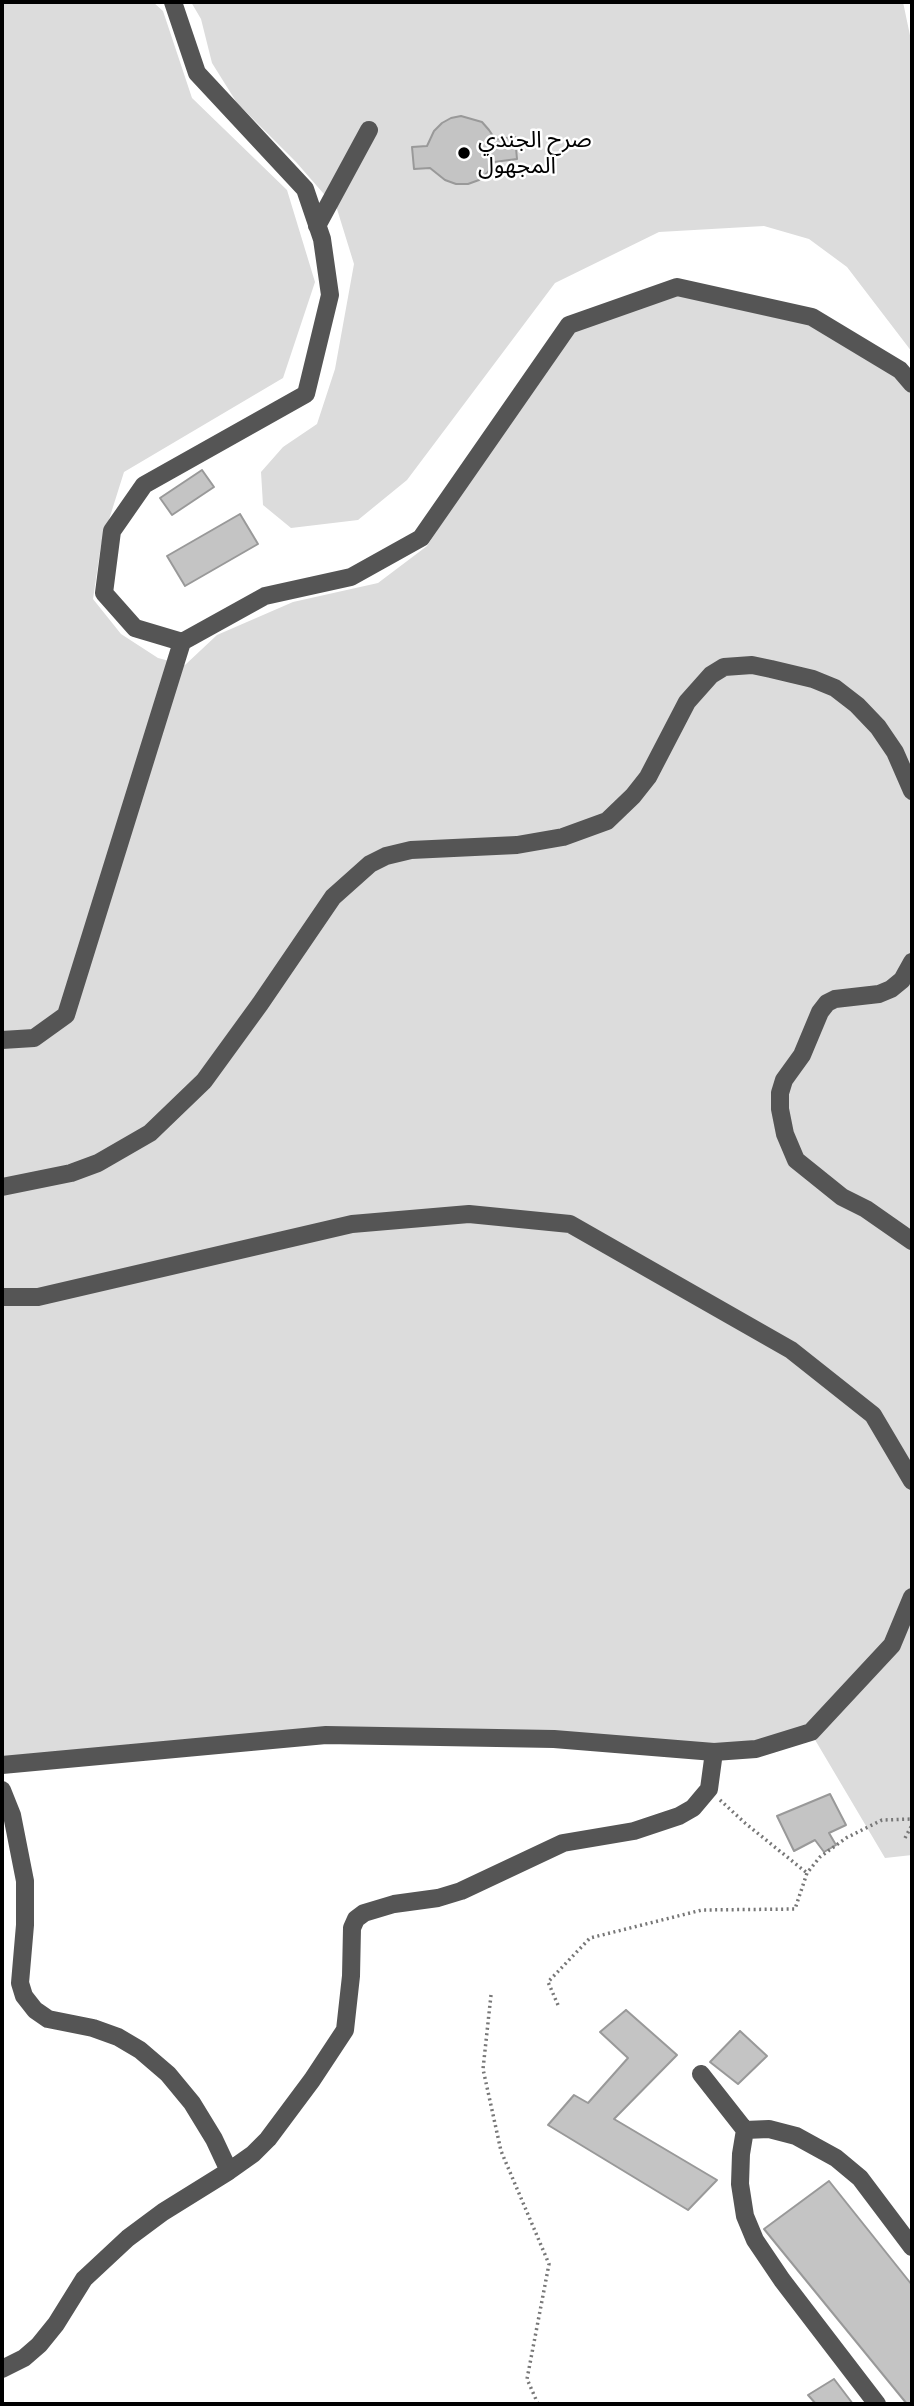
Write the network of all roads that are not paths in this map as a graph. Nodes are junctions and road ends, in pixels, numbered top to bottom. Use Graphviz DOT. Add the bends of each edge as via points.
graph roads {
  1 [pos="173,2"];
  2 [pos="369,130"];
  3 [pos="317,226"];
  4 [pos="912,384"];
  5 [pos="182,642"];
  6 [pos="912,790"];
  7 [pos="912,962"];
  8 [pos="2,1040"];
  9 [pos="2,1187"];
  10 [pos="912,1241"];
  11 [pos="2,1297"];
  12 [pos="912,1480"];
  13 [pos="912,1597"];
  14 [pos="714,1752"];
  15 [pos="2,1765"];
  16 [pos="2,1790"];
  17 [pos="701,2074"];
  18 [pos="745,2130"];
  19 [pos="229,2171"];
  20 [pos="912,2247"];
  21 [pos="2,2369"];
  22 [pos="877,2404"];
  1 -- 3 [label="street" via="197,73 305,189"];
  2 -- 3 [label="street"];
  3 -- 5 [label="street" via="330,295 306,394 144,485 112,531 104,593 135,628"];
  4 -- 5 [label="street" via="900,370 813,317 677,287 653,295 569,325 421,538 351,577 265,596"];
  5 -- 8 [label="street" via="66,1015 34,1038"];
  6 -- 9 [label="street" via="878,727 835,688 762,667 724,667 711,674 687,702 648,777 607,821 552,839 411,850 370,864 333,897 204,1081 150,1133 71,1174"];
  7 -- 10 [label="street" via="891,989 827,1003 780,1093 785,1134 796,1160 842,1197"];
  11 -- 12 [label="street" via="38,1297 352,1224 469,1214 570,1224 791,1350 873,1415"];
  13 -- 14 [label="street" via="892,1645 811,1732 756,1749"];
  14 -- 15 [label="street" via="554,1739 326,1735"];
  14 -- 19 [label="street" via="709,1789 693,1808 662,1823 563,1843 461,1891 394,1904 356,1919 345,2030 268,2138"];
  16 -- 19 [label="street" via="16,1829 25,1881 20,1983 24,1996 48,2019 93,2028 140,2050 192,2103"];
  17 -- 18 [label="street"];
  18 -- 20 [label="street" via="769,2129 796,2136 836,2158 860,2178"];
  18 -- 22 [label="street" via="740,2184 755,2240"];
  19 -- 21 [label="street" via="128,2238 84,2279 39,2345"];
}
